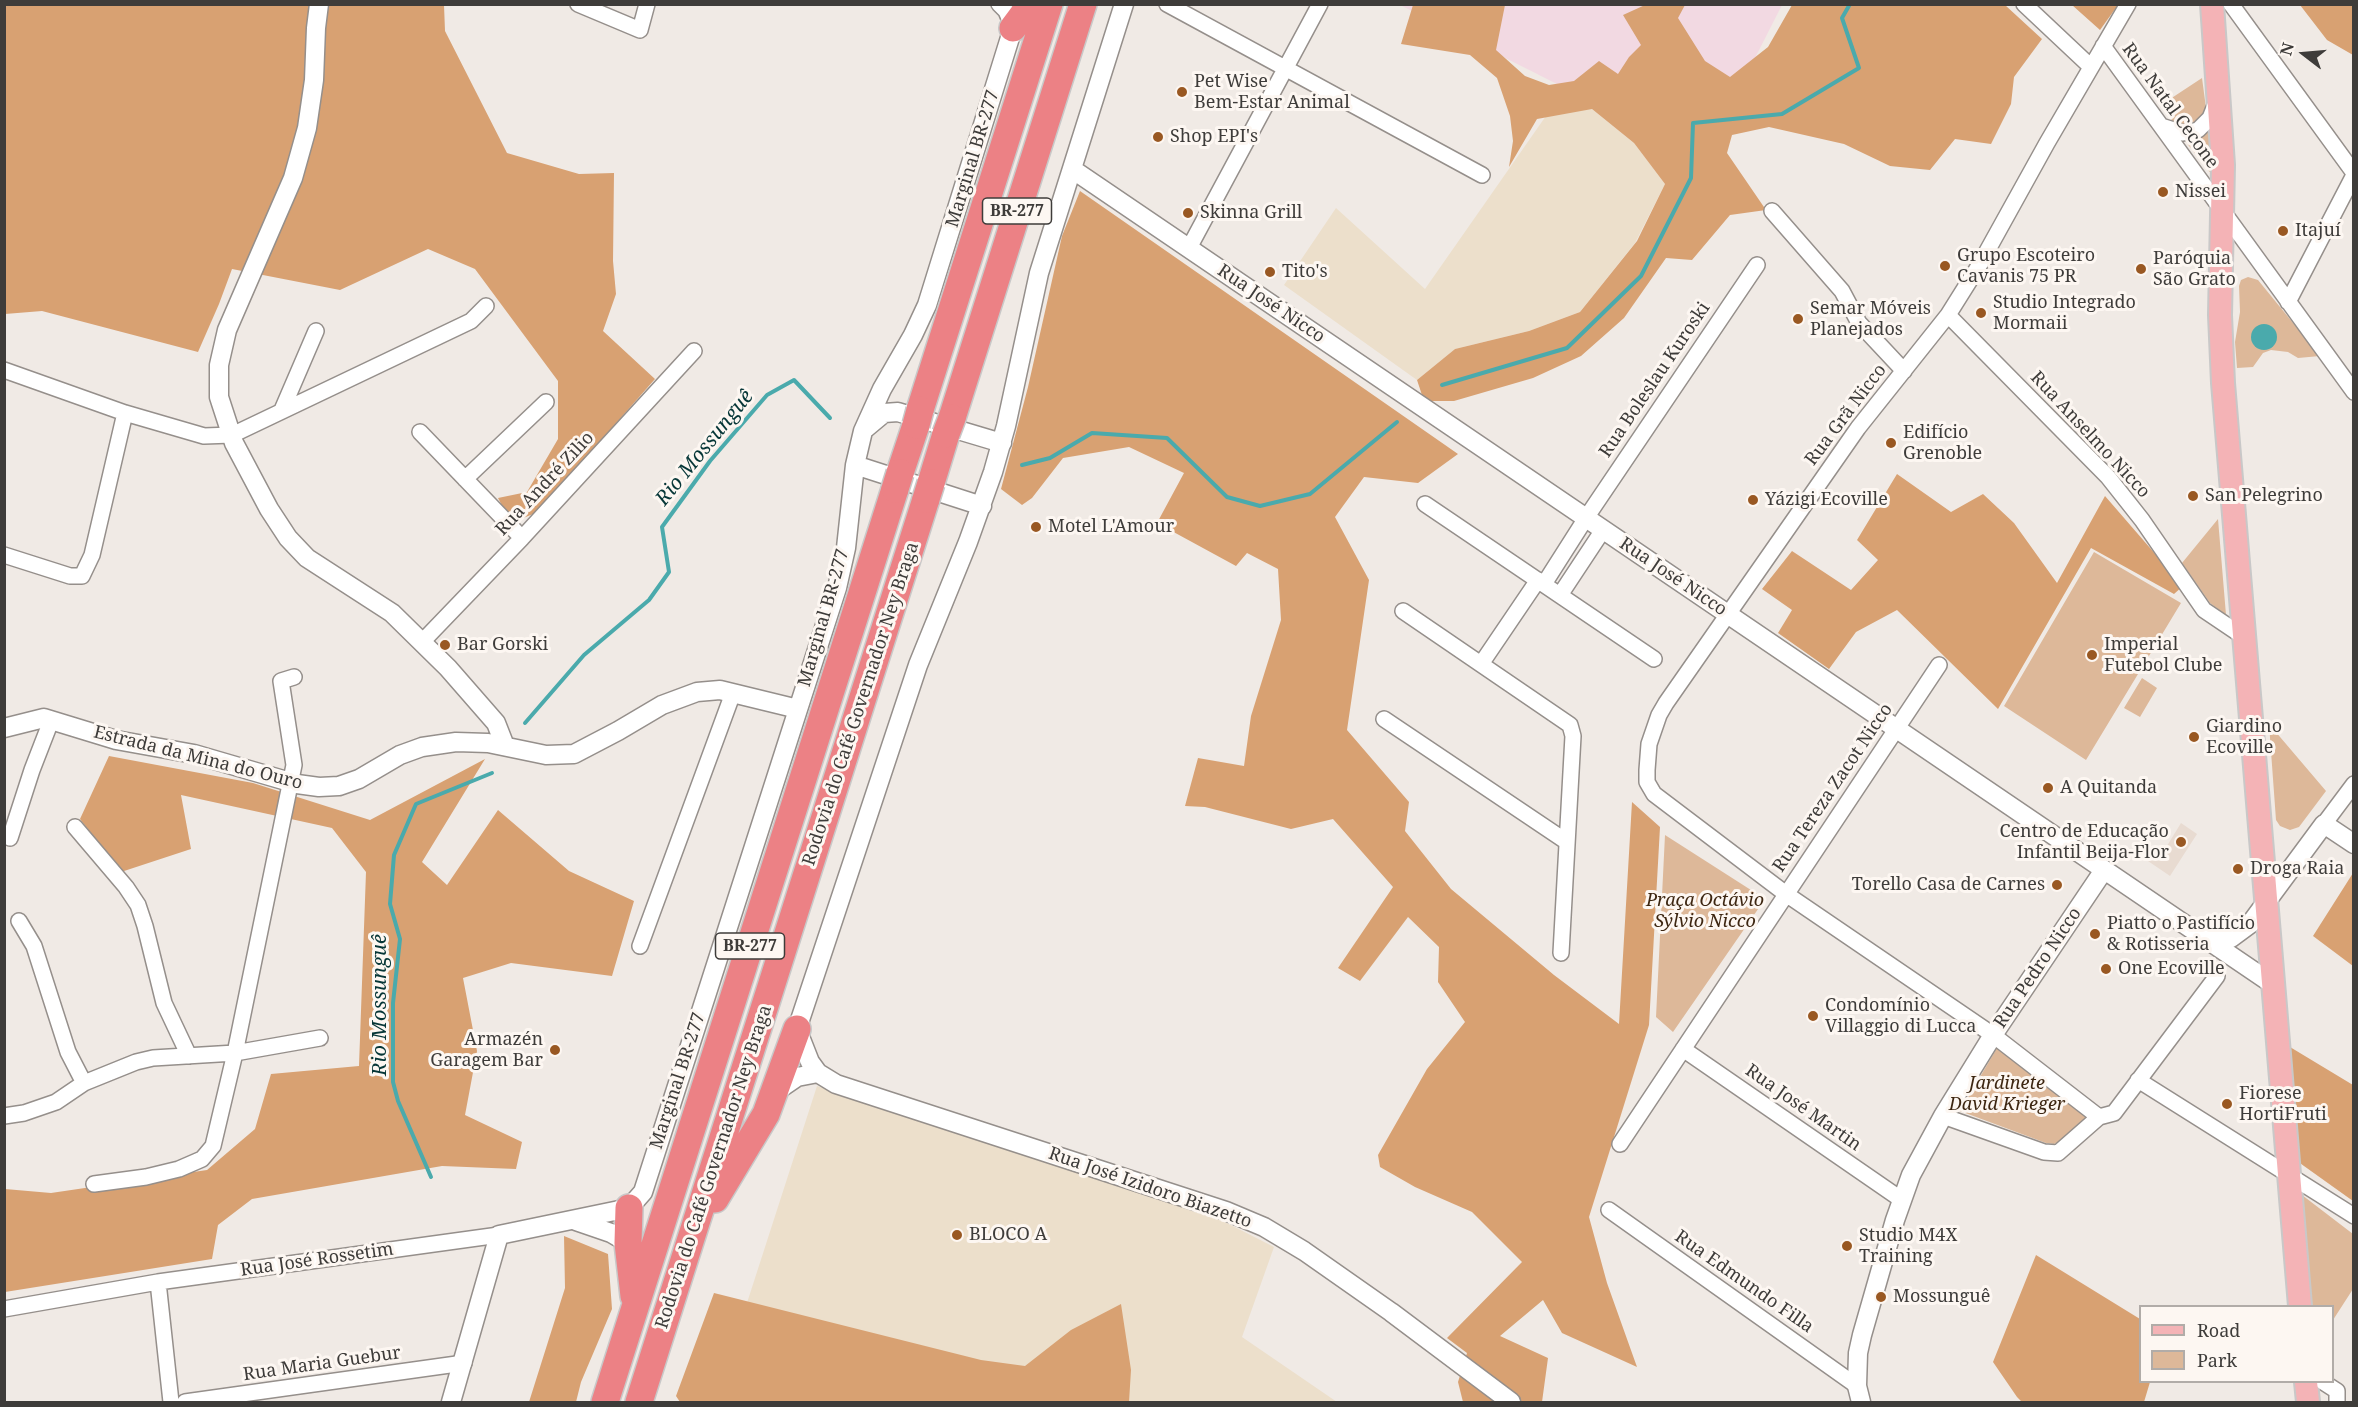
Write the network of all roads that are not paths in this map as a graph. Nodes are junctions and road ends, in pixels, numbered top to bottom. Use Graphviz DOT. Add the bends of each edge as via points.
graph roads {
  1 [pos="319,4"];
  2 [pos="578,4"];
  3 [pos="647,4"];
  4 [pos="999,4"];
  5 [pos="1031,4"];
  6 [pos="1049,4"];
  7 [pos="1083,4"];
  8 [pos="1124,4"];
  9 [pos="1167,4"];
  10 [pos="1320,4"];
  11 [pos="2024,4"];
  12 [pos="2128,4"];
  13 [pos="2212,4"];
  14 [pos="2231,4"];
  15 [pos="1017,16"];
  16 [pos="2103,46"];
  17 [pos="2091,67"];
  18 [pos="1285,68"];
  19 [pos="2220,95"];
  20 [pos="2161,126"];
  21 [pos="1072,169"];
  22 [pos="2354,174"];
  23 [pos="1482,175"];
  24 [pos="1772,211"];
  25 [pos="2222,211"];
  26 [pos="1189,248"];
  27 [pos="1757,265"];
  28 [pos="2288,302"];
  29 [pos="486,306"];
  30 [pos="1948,315"];
  31 [pos="316,331"];
  32 [pos="694,351"];
  33 [pos="4,370"];
  34 [pos="1904,371"];
  35 [pos="2354,392"];
  36 [pos="546,402"];
  37 [pos="282,410"];
  38 [pos="125,413"];
  39 [pos="863,431"];
  40 [pos="420,432"];
  41 [pos="232,435"];
  42 [pos="1002,443"];
  43 [pos="855,465"];
  44 [pos="465,479"];
  45 [pos="1425,504"];
  46 [pos="982,506"];
  47 [pos="1586,518"];
  48 [pos="1603,530"];
  49 [pos="522,538"];
  50 [pos="4,555"];
  51 [pos="1541,582"];
  52 [pos="1560,595"];
  53 [pos="1403,611"];
  54 [pos="1728,615"];
  55 [pos="2244,637"];
  56 [pos="422,642"];
  57 [pos="1654,659"];
  58 [pos="1481,664"];
  59 [pos="1939,664"];
  60 [pos="294,677"];
  61 [pos="734,693"];
  62 [pos="798,710"];
  63 [pos="1384,719"];
  64 [pos="51,721"];
  65 [pos="4,728"];
  66 [pos="1896,729"];
  67 [pos="505,746"];
  68 [pos="290,782"];
  69 [pos="2354,784"];
  70 [pos="2324,824"];
  71 [pos="75,827"];
  72 [pos="10,838"];
  73 [pos="1567,842"];
  74 [pos="2354,844"];
  75 [pos="2104,870"];
  76 [pos="1786,894"];
  77 [pos="2266,903"];
  78 [pos="19,921"];
  79 [pos="2206,940"];
  80 [pos="640,946"];
  81 [pos="1561,953"];
  82 [pos="2217,976"];
  83 [pos="2274,985"];
  84 [pos="797,1029"];
  85 [pos="1994,1035"];
  86 [pos="320,1038"];
  87 [pos="1683,1049"];
  88 [pos="235,1053"];
  89 [pos="189,1056"];
  90 [pos="818,1073"];
  91 [pos="2138,1080"];
  92 [pos="84,1083"];
  93 [pos="775,1092"];
  94 [pos="4,1116"];
  95 [pos="1942,1116"];
  96 [pos="2099,1118"];
  97 [pos="1620,1144"];
  98 [pos="2289,1175"];
  99 [pos="94,1184"];
  100 [pos="1902,1200"];
  101 [pos="629,1208"];
  102 [pos="1609,1210"];
  103 [pos="2354,1216"];
  104 [pos="574,1221"];
  105 [pos="499,1235"];
  106 [pos="690,1241"];
  107 [pos="628,1243"];
  108 [pos="158,1282"];
  109 [pos="2300,1305"];
  110 [pos="4,1309"];
  111 [pos="634,1311"];
  112 [pos="464,1364"];
  113 [pos="2306,1383"];
  114 [pos="2325,1383"];
  115 [pos="1859,1394"];
  116 [pos="171,1402"];
  117 [pos="185,1402"];
  118 [pos="451,1402"];
  119 [pos="605,1402"];
  120 [pos="639,1402"];
  121 [pos="1511,1402"];
  122 [pos="2308,1402"];
  123 [pos="2337,1402"];
  1 -- 41 [label="street" via="307,128 293,178 227,330 219,364 219,398"];
  2 -- 3 [label="street" via="640,30"];
  4 -- 15 [label="street"];
  5 -- 15 [label="highway"];
  6 -- 111 [label="highway, Rodovia do Café Governador Ney Braga / BR-277"];
  7 -- 106 [label="highway, Rodovia do Café Governador Ney Braga / BR-277"];
  8 -- 21 [label="street"];
  9 -- 18 [label="street"];
  10 -- 18 [label="street"];
  11 -- 17 [label="street"];
  12 -- 16 [label="street, Rua Grã Nicco"];
  13 -- 19 [label="main road"];
  14 -- 22 [label="street"];
  15 -- 39 [label="street, Marginal BR-277" via="927,305"];
  16 -- 17 [label="street, Rua Grã Nicco"];
  16 -- 20 [label="street, Rua Natal Cecone"];
  17 -- 30 [label="street, Rua Grã Nicco"];
  18 -- 23 [label="street"];
  18 -- 26 [label="street"];
  19 -- 20 [label="street" via="2210,118 2198,130 2183,133"];
  19 -- 25 [label="main road"];
  20 -- 25 [label="street, Rua Natal Cecone"];
  21 -- 26 [label="street, Rua José Nicco"];
  21 -- 42 [label="street" via="1039,273"];
  22 -- 28 [label="street"];
  24 -- 34 [label="street" via="1842,291 1859,323"];
  25 -- 28 [label="street, Rua Natal Cecone"];
  25 -- 55 [label="main road" via="2221,345"];
  26 -- 47 [label="street, Rua José Nicco"];
  27 -- 47 [label="street, Rua Boleslau Kuroski"];
  28 -- 35 [label="street, Rua Natal Cecone"];
  29 -- 37 [label="street" via="471,321"];
  30 -- 34 [label="street, Rua Grã Nicco"];
  30 -- 55 [label="street, Rua Anselmo Nicco" via="2108,477 2204,610"];
  31 -- 37 [label="street"];
  32 -- 49 [label="street, Rua André Zilio"];
  33 -- 38 [label="street"];
  34 -- 54 [label="street, Rua Grã Nicco" via="1853,435"];
  36 -- 44 [label="street"];
  37 -- 41 [label="street"];
  38 -- 41 [label="street" via="204,436"];
  38 -- 50 [label="street" via="92,555 82,576 70,576"];
  39 -- 42 [label="street" via="884,413 898,412"];
  39 -- 43 [label="street, Marginal BR-277"];
  40 -- 44 [label="street"];
  41 -- 56 [label="street" via="288,538 307,558 392,613"];
  42 -- 46 [label="street"];
  43 -- 46 [label="street"];
  43 -- 62 [label="street, Marginal BR-277" via="843,561"];
  44 -- 49 [label="street"];
  45 -- 51 [label="street"];
  46 -- 84 [label="street" via="918,665"];
  47 -- 48 [label="street, Rua José Nicco"];
  47 -- 51 [label="street, Rua Boleslau Kuroski"];
  48 -- 52 [label="street"];
  48 -- 54 [label="street, Rua José Nicco"];
  49 -- 56 [label="street, Rua André Zilio"];
  51 -- 52 [label="street"];
  51 -- 58 [label="street, Rua Boleslau Kuroski"];
  52 -- 57 [label="street"];
  53 -- 58 [label="street"];
  54 -- 66 [label="street, Rua José Nicco"];
  54 -- 76 [label="street, Rua Grã Nicco" via="1659,715 1648,755 1650,788"];
  55 -- 77 [label="main road"];
  56 -- 67 [label="street" via="496,723"];
  58 -- 73 [label="street" via="1570,725 1573,736"];
  59 -- 66 [label="street, Rua Tereza Zacot Nicco"];
  60 -- 68 [label="street" via="281,681 294,765"];
  61 -- 62 [label="street, Estrada da Mina do Ouro"];
  61 -- 67 [label="street, Estrada da Mina do Ouro" via="697,692 662,705 574,754 546,755"];
  61 -- 80 [label="street"];
  62 -- 101 [label="street, Marginal BR-277" via="643,1192"];
  63 -- 73 [label="street"];
  64 -- 65 [label="street, Estrada da Mina do Ouro" via="44,718"];
  64 -- 68 [label="street, Estrada da Mina do Ouro" via="147,747 216,760"];
  64 -- 72 [label="street"];
  66 -- 75 [label="street, Rua José Nicco"];
  66 -- 76 [label="street, Rua Tereza Zacot Nicco"];
  67 -- 68 [label="street, Estrada da Mina do Ouro" via="456,742 422,747 339,786"];
  68 -- 88 [label="street"];
  69 -- 70 [label="street"];
  70 -- 74 [label="street"];
  70 -- 77 [label="street"];
  71 -- 89 [label="street" via="138,904 164,1003"];
  73 -- 81 [label="street"];
  75 -- 79 [label="street, Rua José Nicco"];
  75 -- 85 [label="street, Rua Pedro Nicco"];
  76 -- 85 [label="street"];
  76 -- 87 [label="street, Rua Tereza Zacot Nicco"];
  77 -- 79 [label="street" via="2241,933"];
  77 -- 83 [label="main road"];
  78 -- 92 [label="street" via="34,946 68,1052"];
  79 -- 83 [label="street, Rua José Nicco"];
  82 -- 91 [label="street"];
  83 -- 98 [label="main road"];
  84 -- 90 [label="street, Rua José Izidoro Biazetto"];
  84 -- 93 [label="highway"];
  85 -- 95 [label="street, Rua Pedro Nicco"];
  85 -- 96 [label="street"];
  86 -- 88 [label="street"];
  87 -- 97 [label="street, Rua Tereza Zacot Nicco"];
  87 -- 100 [label="street, Rua José Martin"];
  88 -- 89 [label="street"];
  88 -- 99 [label="street" via="213,1146 202,1159 146,1177"];
  89 -- 92 [label="street" via="136,1062"];
  90 -- 93 [label="street" via="797,1077"];
  90 -- 121 [label="street, Rua José Izidoro Biazetto" via="846,1089 1226,1211 1264,1227 1362,1291"];
  91 -- 96 [label="street" via="2114,1113"];
  91 -- 98 [label="street"];
  92 -- 94 [label="street" via="56,1102"];
  93 -- 106 [label="highway"];
  95 -- 96 [label="street" via="2051,1154 2065,1148"];
  95 -- 100 [label="street, Rua Pedro Nicco"];
  98 -- 103 [label="street"];
  98 -- 109 [label="main road"];
  100 -- 115 [label="street, Rua Pedro Nicco" via="1858,1353"];
  101 -- 104 [label="street, Rua José Rossetim"];
  101 -- 107 [label="highway"];
  102 -- 115 [label="street, Rua Edmundo Filla"];
  104 -- 105 [label="street, Rua José Rossetim"];
  104 -- 107 [label="street"];
  105 -- 108 [label="street, Rua José Rossetim"];
  105 -- 112 [label="street"];
  106 -- 120 [label="highway, Rodovia do Café Governador Ney Braga / BR-277"];
  107 -- 111 [label="highway"];
  108 -- 110 [label="street, Rua José Rossetim"];
  108 -- 116 [label="street"];
  111 -- 119 [label="highway, Rodovia do Café Governador Ney Braga / BR-277"];
  112 -- 117 [label="street, Rua Maria Guebur"];
  112 -- 118 [label="street"];
  113 -- 122 [label="main road"];
  114 -- 123 [label="street" via="2337,1391"];
}
